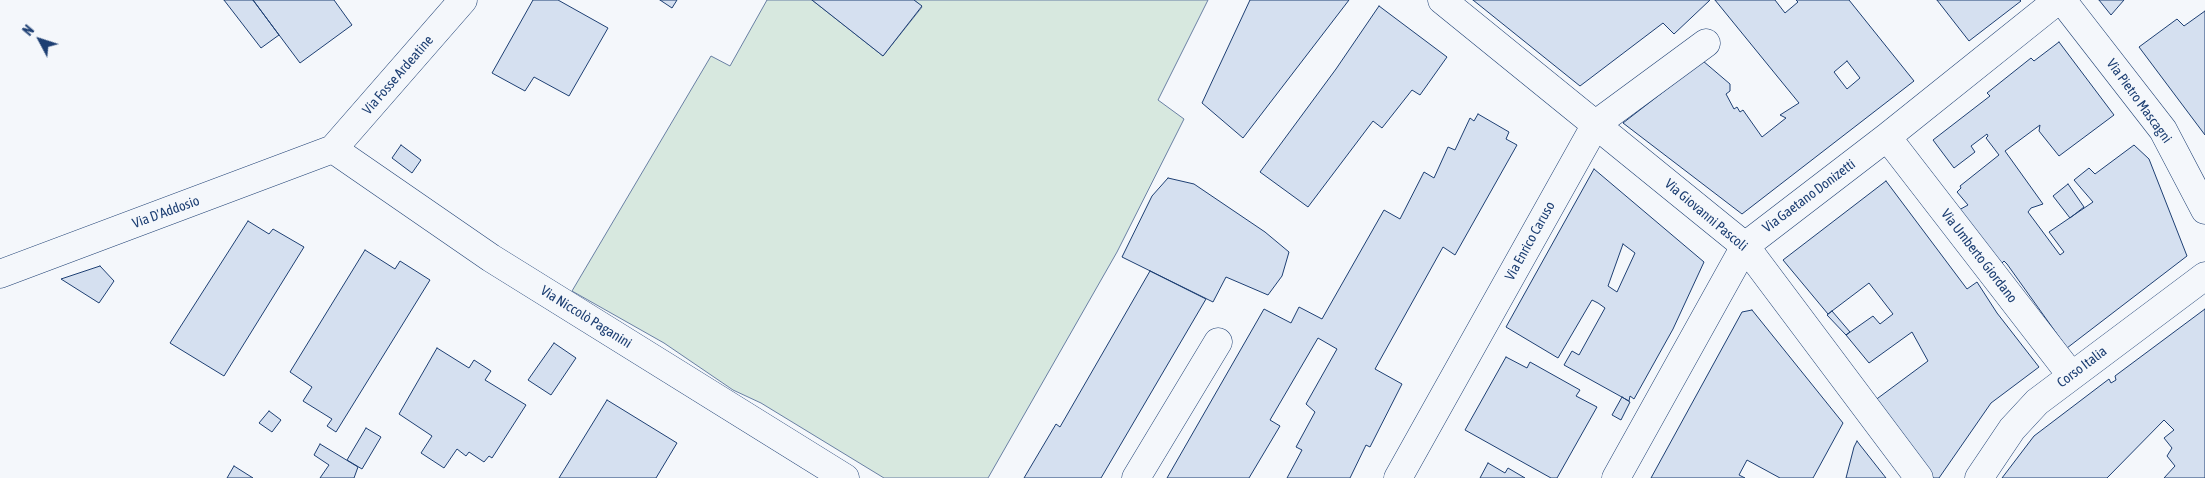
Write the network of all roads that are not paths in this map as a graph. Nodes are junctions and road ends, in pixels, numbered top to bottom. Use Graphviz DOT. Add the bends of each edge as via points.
graph roads {
  1 [pos="463,0"];
  2 [pos="1442,0"];
  3 [pos="2058,0"];
  4 [pos="2062,0"];
  5 [pos="1706,44"];
  6 [pos="1596,124"];
  7 [pos="1887,137"];
  8 [pos="333,150"];
  9 [pos="2205,210"];
  10 [pos="1745,246"];
  11 [pos="0,274"];
  12 [pos="2205,276"];
  13 [pos="1218,342"];
  14 [pos="2071,375"];
  15 [pos="845,478"];
  16 [pos="1136,478"];
  17 [pos="1398,478"];
  18 [pos="1616,478"];
  19 [pos="1919,478"];
  20 [pos="1979,478"];
  1 -- 8 [label="street, Via Fosse Ardeatine"];
  2 -- 6 [label="street, Via Giovanni Pascoli"];
  3 -- 7 [label="street, Via Gaetano Donizetti"];
  4 -- 9 [label="street, Via Pietro Mascagni" via="2164,130"];
  5 -- 6 [label="street, Via Enrico Caruso"];
  6 -- 10 [label="street, Via Giovanni Pascoli"];
  6 -- 17 [label="street, Via Enrico Caruso"];
  7 -- 10 [label="street, Via Gaetano Donizetti"];
  7 -- 14 [label="street, Via Umberto Giordano"];
  8 -- 11 [label="street, Via D'Addosio"];
  8 -- 15 [label="street, Via Niccolò Paganini" via="491,258"];
  10 -- 18 [label="street, Via Gaetano Donizetti"];
  10 -- 19 [label="street, Via Giovanni Pascoli"];
  12 -- 14 [label="street, Corso Italia"];
  13 -- 16 [label="street"];
  14 -- 20 [label="street, Corso Italia" via="2012,429"];
}
